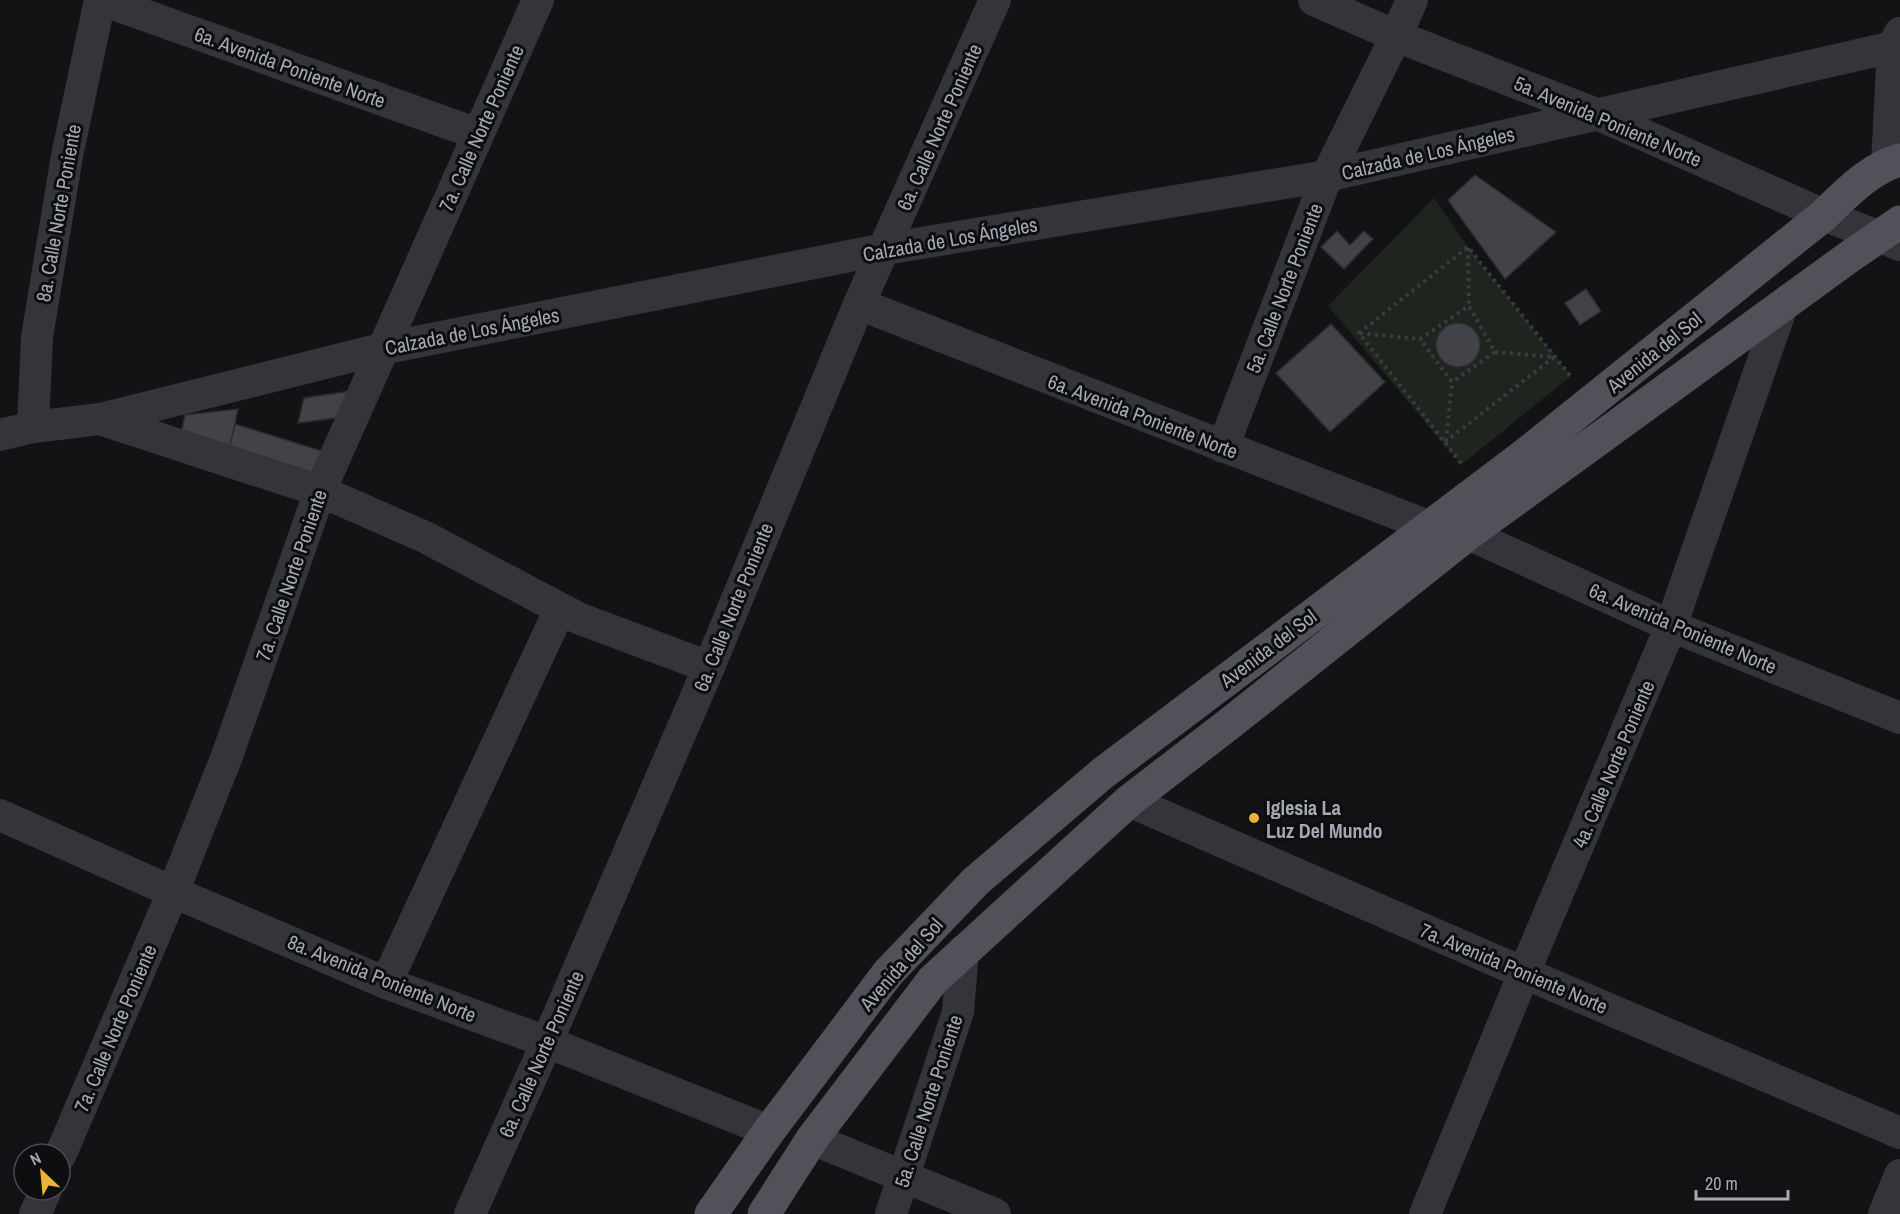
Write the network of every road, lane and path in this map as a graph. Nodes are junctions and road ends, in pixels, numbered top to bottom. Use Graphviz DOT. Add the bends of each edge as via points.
graph roads {
  1 [pos="101,0"];
  2 [pos="538,0"];
  3 [pos="995,0"];
  4 [pos="1314,0"];
  5 [pos="1412,0"];
  6 [pos="1396,36"];
  7 [pos="1898,42"];
  8 [pos="1599,115"];
  9 [pos="478,134"];
  10 [pos="1894,162"];
  11 [pos="1327,176"];
  12 [pos="1824,215"];
  13 [pos="1893,234"];
  14 [pos="1468,247"];
  15 [pos="885,249"];
  16 [pos="859,304"];
  17 [pos="1469,306"];
  18 [pos="1782,306"];
  19 [pos="1359,333"];
  20 [pos="1420,339"];
  21 [pos="381,349"];
  22 [pos="1495,352"];
  23 [pos="1554,357"];
  24 [pos="1452,382"];
  25 [pos="1592,402"];
  26 [pos="100,419"];
  27 [pos="33,427"];
  28 [pos="0,435"];
  29 [pos="1446,442"];
  30 [pos="1222,447"];
  31 [pos="1479,488"];
  32 [pos="320,490"];
  33 [pos="1428,526"];
  34 [pos="1468,534"];
  35 [pos="560,609"];
  36 [pos="1671,626"];
  37 [pos="709,667"];
  38 [pos="1900,718"];
  39 [pos="1129,801"];
  40 [pos="0,815"];
  41 [pos="174,892"];
  42 [pos="963,951"];
  43 [pos="1524,973"];
  44 [pos="386,983"];
  45 [pos="547,1042"];
  46 [pos="769,1131"];
  47 [pos="1900,1133"];
  48 [pos="812,1139"];
  49 [pos="66,1142"];
  50 [pos="1900,1175"];
  51 [pos="904,1177"];
  52 [pos="470,1214"];
  53 [pos="711,1214"];
  54 [pos="764,1214"];
  55 [pos="891,1214"];
  56 [pos="995,1214"];
  57 [pos="1425,1214"];
  58 [pos="1884,1214"];
  1 -- 9 [label="street, 6a. Avenida Poniente Norte"];
  1 -- 27 [label="street, 8a. Calle Norte Poniente" via="66,156 37,337"];
  2 -- 9 [label="street, 7a. Calle Norte Poniente"];
  3 -- 15 [label="street, 6a. Calle Norte Poniente"];
  4 -- 6 [label="street, 5a. Avenida Poniente Norte"];
  5 -- 6 [label="street, 5a. Calle Norte Poniente"];
  6 -- 8 [label="street, 5a. Avenida Poniente Norte"];
  6 -- 11 [label="street, 5a. Calle Norte Poniente"];
  7 -- 8 [label="street, Calzada de Los Ángeles"];
  7 -- 10 [label="street"];
  8 -- 11 [label="street, Calzada de Los Ángeles"];
  8 -- 12 [label="street, 5a. Avenida Poniente Norte"];
  9 -- 21 [label="street, 7a. Calle Norte Poniente"];
  10 -- 12 [label="main road, Avenida del Sol" via="1858,184"];
  11 -- 15 [label="street, Calzada de Los Ángeles"];
  11 -- 30 [label="street, 5a. Calle Norte Poniente"];
  12 -- 13 [label="street, 5a. Avenida Poniente Norte"];
  12 -- 25 [label="main road, Avenida del Sol"];
  13 -- 18 [label="main road, Avenida del Sol"];
  14 -- 17 [label="path"];
  14 -- 19 [label="path"];
  14 -- 23 [label="path"];
  15 -- 16 [label="street, 6a. Calle Norte Poniente"];
  15 -- 21 [label="street, Calzada de Los Ángeles"];
  16 -- 30 [label="street, 6a. Avenida Poniente Norte"];
  16 -- 37 [label="street, 6a. Calle Norte Poniente"];
  17 -- 20 [label="path"];
  17 -- 22 [label="path"];
  18 -- 34 [label="main road, Avenida del Sol"];
  18 -- 36 [label="street, 4a. Calle Norte Poniente"];
  19 -- 20 [label="path"];
  19 -- 29 [label="path"];
  20 -- 24 [label="path"];
  21 -- 26 [label="street, Calzada de Los Ángeles"];
  21 -- 32 [label="street, 7a. Calle Norte Poniente"];
  22 -- 23 [label="path"];
  22 -- 24 [label="path"];
  23 -- 25 [label="path"];
  23 -- 29 [label="path"];
  24 -- 29 [label="path"];
  25 -- 31 [label="main road, Avenida del Sol"];
  26 -- 27 [label="street, Calzada de Los Ángeles"];
  26 -- 32 [label="street"];
  27 -- 28 [label="street, Calzada de Los Ángeles"];
  29 -- 31 [label="path"];
  30 -- 33 [label="street, 6a. Avenida Poniente Norte"];
  31 -- 33 [label="main road, Avenida del Sol"];
  32 -- 35 [label="street" via="425,537"];
  32 -- 41 [label="street, 7a. Calle Norte Poniente" via="227,756"];
  33 -- 46 [label="main road, Avenida del Sol" via="1103,772 976,881 888,973"];
  34 -- 36 [label="street, 6a. Avenida Poniente Norte"];
  34 -- 39 [label="main road, Avenida del Sol"];
  35 -- 37 [label="street"];
  35 -- 44 [label="street"];
  36 -- 38 [label="street, 6a. Avenida Poniente Norte"];
  36 -- 43 [label="street, 4a. Calle Norte Poniente"];
  37 -- 45 [label="street, 6a. Calle Norte Poniente"];
  39 -- 42 [label="main road, Avenida del Sol"];
  39 -- 43 [label="street, 7a. Avenida Poniente Norte"];
  40 -- 41 [label="street, 8a. Avenida Poniente Norte"];
  41 -- 44 [label="street, 8a. Avenida Poniente Norte"];
  41 -- 49 [label="street, 7a. Calle Norte Poniente"];
  42 -- 48 [label="main road, Avenida del Sol" via="933,980"];
  42 -- 51 [label="street, 5a. Calle Norte Poniente" via="958,1012"];
  43 -- 47 [label="street, 7a. Avenida Poniente Norte"];
  43 -- 57 [label="street, 4a. Calle Norte Poniente"];
  44 -- 45 [label="street, 8a. Avenida Poniente Norte"];
  45 -- 46 [label="street, 8a. Avenida Poniente Norte"];
  45 -- 52 [label="street, 6a. Calle Norte Poniente"];
  46 -- 53 [label="main road, Avenida del Sol"];
  48 -- 51 [label="street"];
  48 -- 54 [label="main road, Avenida del Sol"];
  50 -- 58 [label="street"];
  51 -- 55 [label="street, 5a. Calle Norte Poniente"];
  51 -- 56 [label="street"];
}
